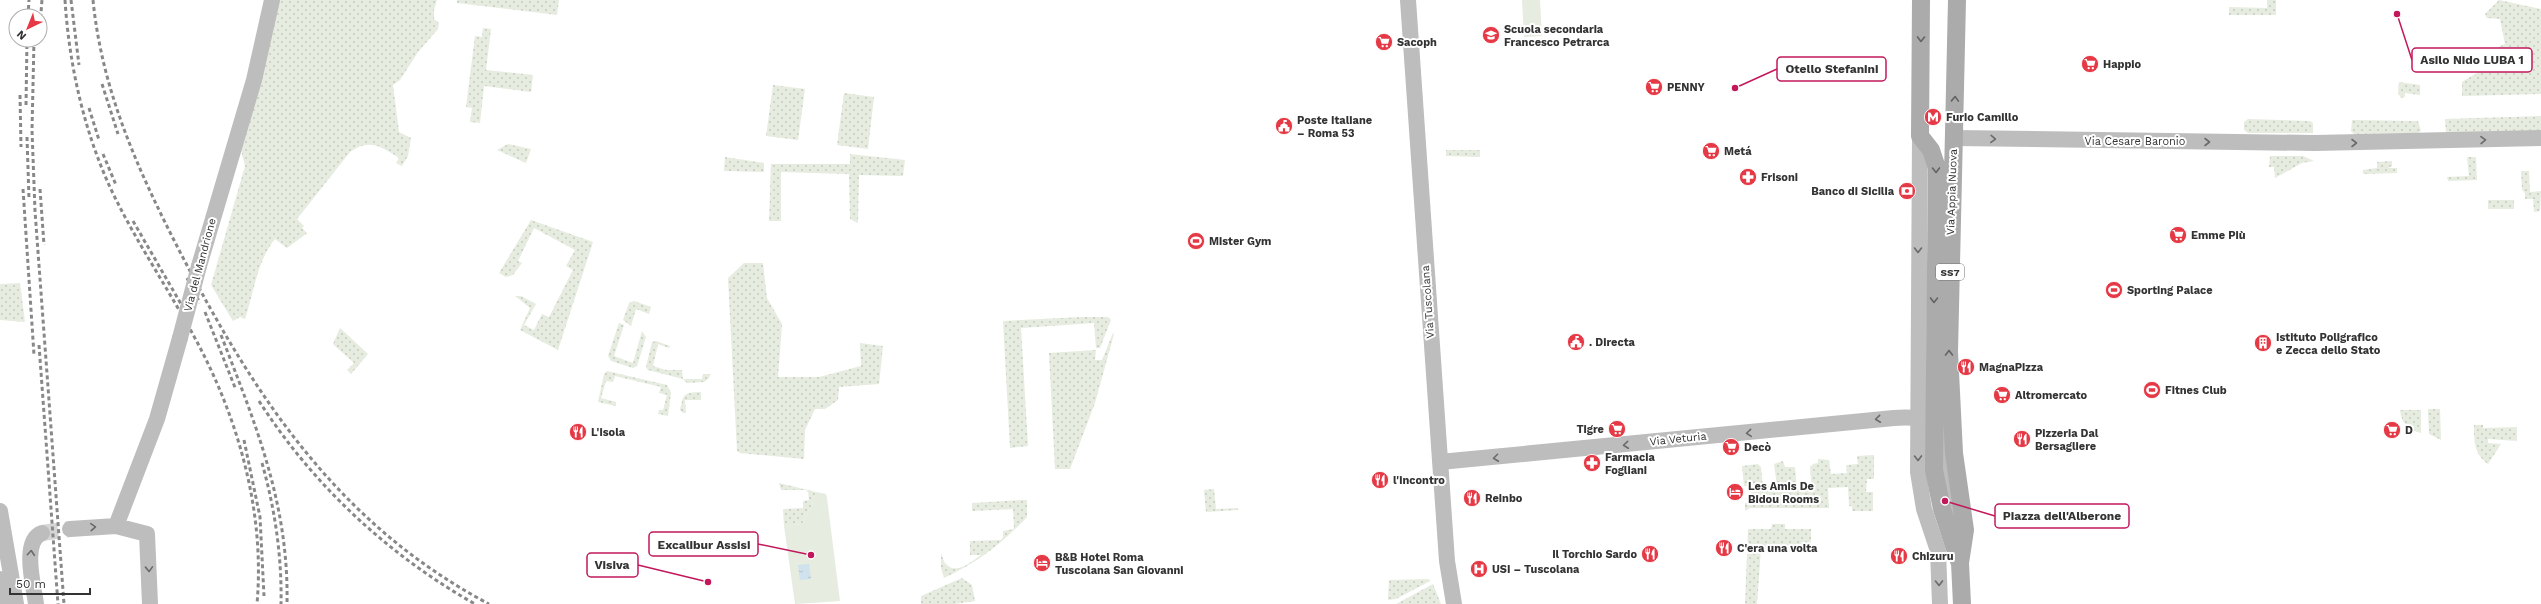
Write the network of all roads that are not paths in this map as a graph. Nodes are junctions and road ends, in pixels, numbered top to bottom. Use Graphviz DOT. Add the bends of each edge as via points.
graph roads {
  1 [pos="272,0"];
  2 [pos="1408,0"];
  3 [pos="1921,0"];
  4 [pos="1957,0"];
  5 [pos="1954,138"];
  6 [pos="2541,138"];
  7 [pos="1925,376"];
  8 [pos="1950,384"];
  9 [pos="1933,396"];
  10 [pos="1925,420"];
  11 [pos="1440,462"];
  12 [pos="0,511"];
  13 [pos="116,526"];
  14 [pos="70,528"];
  15 [pos="42,533"];
  16 [pos="1960,564"];
  17 [pos="0,579"];
  18 [pos="4,604"];
  19 [pos="16,604"];
  20 [pos="36,604"];
  21 [pos="150,604"];
  22 [pos="1454,604"];
  23 [pos="1940,604"];
  24 [pos="1962,604"];
  1 -- 13 [label="street, Via del Mandrione, bridge" via="254,80 157,419"];
  2 -- 11 [label="street, Via Tuscolana"];
  3 -- 7 [label="main road, Via Appia Nuova, one-way" via="1920,136 1931,150 1937,168"];
  5 -- 4 [label="main road, Via Appia Nuova / SS7, one-way"];
  5 -- 6 [label="street, Via Cesare Baronio, one-way" via="2315,143"];
  8 -- 5 [label="main road, Via Appia Nuova / SS7, one-way" via="1949,322"];
  7 -- 9 [label="main road, Via Appia Nuova"];
  7 -- 10 [label="street, Via Appia Nuova"];
  8 -- 9 [label="street" via="1946,392"];
  8 -- 16 [label="main road, Via Appia Nuova / SS7" via="1965,530"];
  9 -- 10 [label="main road, Via Appia Nuova"];
  10 -- 11 [label="street, Via Veturia, one-way" via="1894,418"];
  10 -- 16 [label="main road" via="1937,490"];
  10 -- 23 [label="street, one-way" via="1919,484 1938,556"];
  11 -- 22 [label="street, Via Tuscolana" via="1447,569"];
  12 -- 19 [label="street"];
  14 -- 13 [label="street, one-way"];
  13 -- 21 [label="street, one-way" via="145,533"];
  20 -- 15 [label="street, one-way" via="31,550 34,539"];
  16 -- 24 [label="main road"];
  17 -- 18 [label="street"];
}
